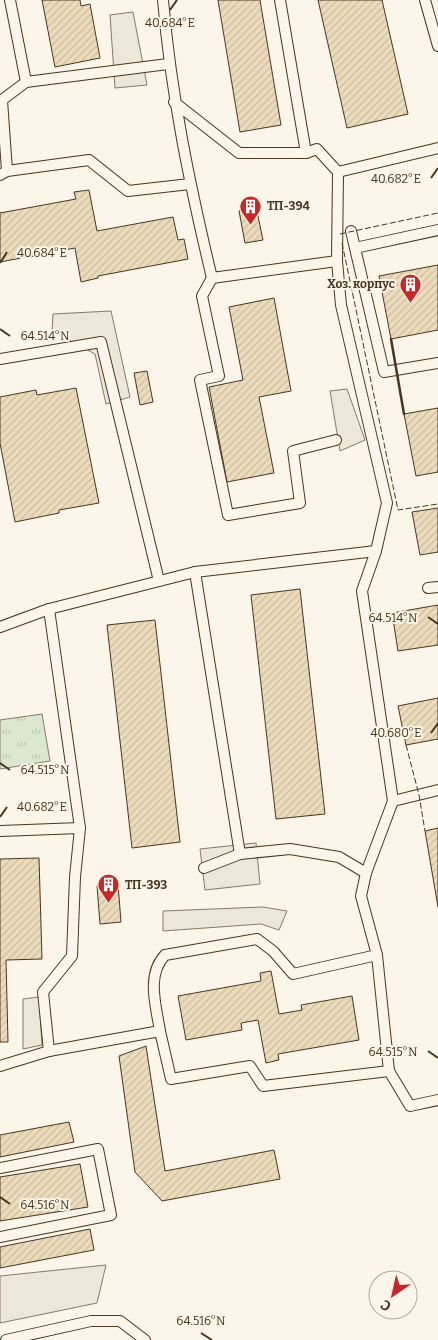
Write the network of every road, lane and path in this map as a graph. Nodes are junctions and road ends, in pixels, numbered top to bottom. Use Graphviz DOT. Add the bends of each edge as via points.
graph roads {
  1 [pos="10,0"];
  2 [pos="163,0"];
  3 [pos="280,0"];
  4 [pos="425,0"];
  5 [pos="438,46"];
  6 [pos="168,64"];
  7 [pos="26,82"];
  8 [pos="174,102"];
  9 [pos="438,148"];
  10 [pos="306,153"];
  11 [pos="338,172"];
  12 [pos="3,173"];
  13 [pos="190,184"];
  14 [pos="438,230"];
  15 [pos="351,231"];
  16 [pos="355,248"];
  17 [pos="337,261"];
  18 [pos="212,278"];
  19 [pos="0,359"];
  20 [pos="438,363"];
  21 [pos="336,440"];
  22 [pos="376,551"];
  23 [pos="195,572"];
  24 [pos="159,581"];
  25 [pos="49,608"];
  26 [pos="0,627"];
  27 [pos="438,790"];
  28 [pos="393,801"];
  29 [pos="80,828"];
  30 [pos="0,831"];
  31 [pos="240,854"];
  32 [pos="204,868"];
  33 [pos="366,873"];
  34 [pos="377,955"];
  35 [pos="160,1031"];
  36 [pos="49,1051"];
  37 [pos="0,1066"];
  38 [pos="389,1071"];
  39 [pos="438,1100"];
  40 [pos="0,1168"];
  41 [pos="0,1237"];
  42 [pos="6,1340"];
  43 [pos="145,1340"];
  1 -- 7 [label="lane"];
  2 -- 6 [label="lane"];
  3 -- 10 [label="lane"];
  4 -- 5 [label="lane"];
  6 -- 7 [label="lane"];
  6 -- 8 [label="lane"];
  7 -- 12 [label="lane" via="2,100"];
  8 -- 10 [label="lane" via="239,153"];
  8 -- 13 [label="lane"];
  9 -- 11 [label="lane"];
  10 -- 11 [label="lane" via="317,149"];
  11 -- 17 [label="lane"];
  12 -- 13 [label="lane" via="89,160 128,191"];
  13 -- 18 [label="lane"];
  14 -- 16 [label="lane"];
  15 -- 16 [label="lane"];
  16 -- 20 [label="lane" via="384,372"];
  17 -- 18 [label="lane"];
  17 -- 22 [label="lane" via="341,305 387,503"];
  18 -- 21 [label="lane" via="202,296 219,376 200,380 228,515 300,503 293,451"];
  19 -- 24 [label="lane" via="101,342"];
  22 -- 23 [label="lane"];
  22 -- 28 [label="lane" via="362,592"];
  23 -- 24 [label="lane"];
  23 -- 31 [label="lane"];
  24 -- 25 [label="lane"];
  25 -- 26 [label="lane"];
  25 -- 29 [label="lane"];
  27 -- 28 [label="lane"];
  28 -- 33 [label="lane"];
  29 -- 30 [label="lane"];
  29 -- 36 [label="lane" via="72,956 43,992"];
  31 -- 32 [label="lane"];
  31 -- 33 [label="lane" via="290,849 339,857"];
  33 -- 34 [label="lane" via="361,896"];
  34 -- 35 [label="lane" via="293,974 273,951 257,939 165,955 157,963 153,993"];
  34 -- 38 [label="lane"];
  35 -- 36 [label="lane"];
  35 -- 38 [label="lane" via="171,1080 250,1066 263,1086"];
  36 -- 37 [label="lane"];
  38 -- 39 [label="lane" via="410,1106"];
  40 -- 41 [label="lane" via="98,1149 112,1215"];
  42 -- 43 [label="lane" via="91,1321 120,1321"];
}
